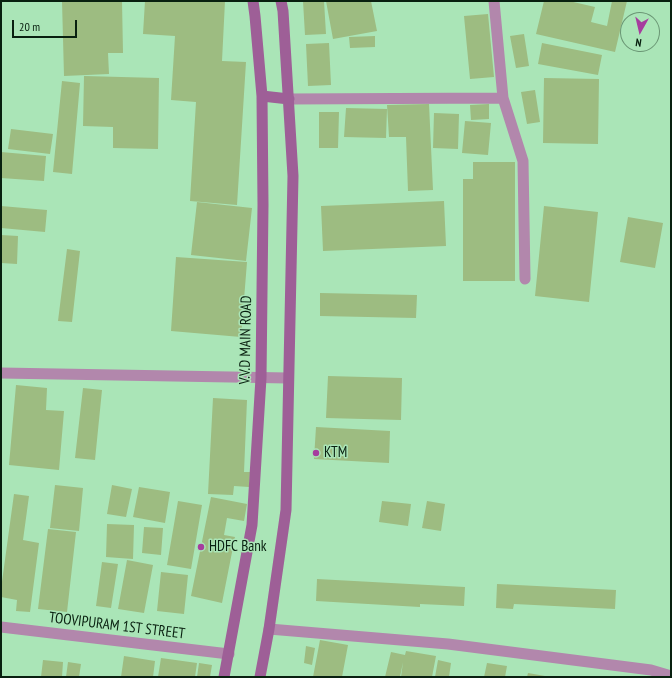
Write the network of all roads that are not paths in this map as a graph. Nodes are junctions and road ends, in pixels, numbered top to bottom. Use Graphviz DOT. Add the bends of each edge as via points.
graph roads {
  1 [pos="253,1"];
  2 [pos="281,1"];
  3 [pos="494,1"];
  4 [pos="262,96"];
  5 [pos="503,98"];
  6 [pos="289,99"];
  7 [pos="525,279"];
  8 [pos="1,373"];
  9 [pos="261,378"];
  10 [pos="288,378"];
  11 [pos="1,627"];
  12 [pos="270,629"];
  13 [pos="229,654"];
  14 [pos="671,676"];
  15 [pos="224,677"];
  16 [pos="260,677"];
  1 -- 4 [label="main road, V.V.D MAIN ROAD"];
  2 -- 6 [label="main road"];
  3 -- 5 [label="street"];
  4 -- 6 [label="main road"];
  4 -- 9 [label="main road, V.V.D MAIN ROAD"];
  5 -- 6 [label="street"];
  5 -- 7 [label="street" via="523,161"];
  6 -- 10 [label="main road" via="293,176"];
  8 -- 9 [label="street"];
  9 -- 10 [label="street"];
  9 -- 13 [label="main road, V.V.D MAIN ROAD" via="252,525"];
  10 -- 12 [label="main road" via="286,510"];
  11 -- 13 [label="street, TOOVIPURAM 1ST STREET"];
  12 -- 14 [label="street" via="448,644 651,670"];
  12 -- 16 [label="main road"];
  13 -- 15 [label="main road, V.V.D MAIN ROAD"];
}
